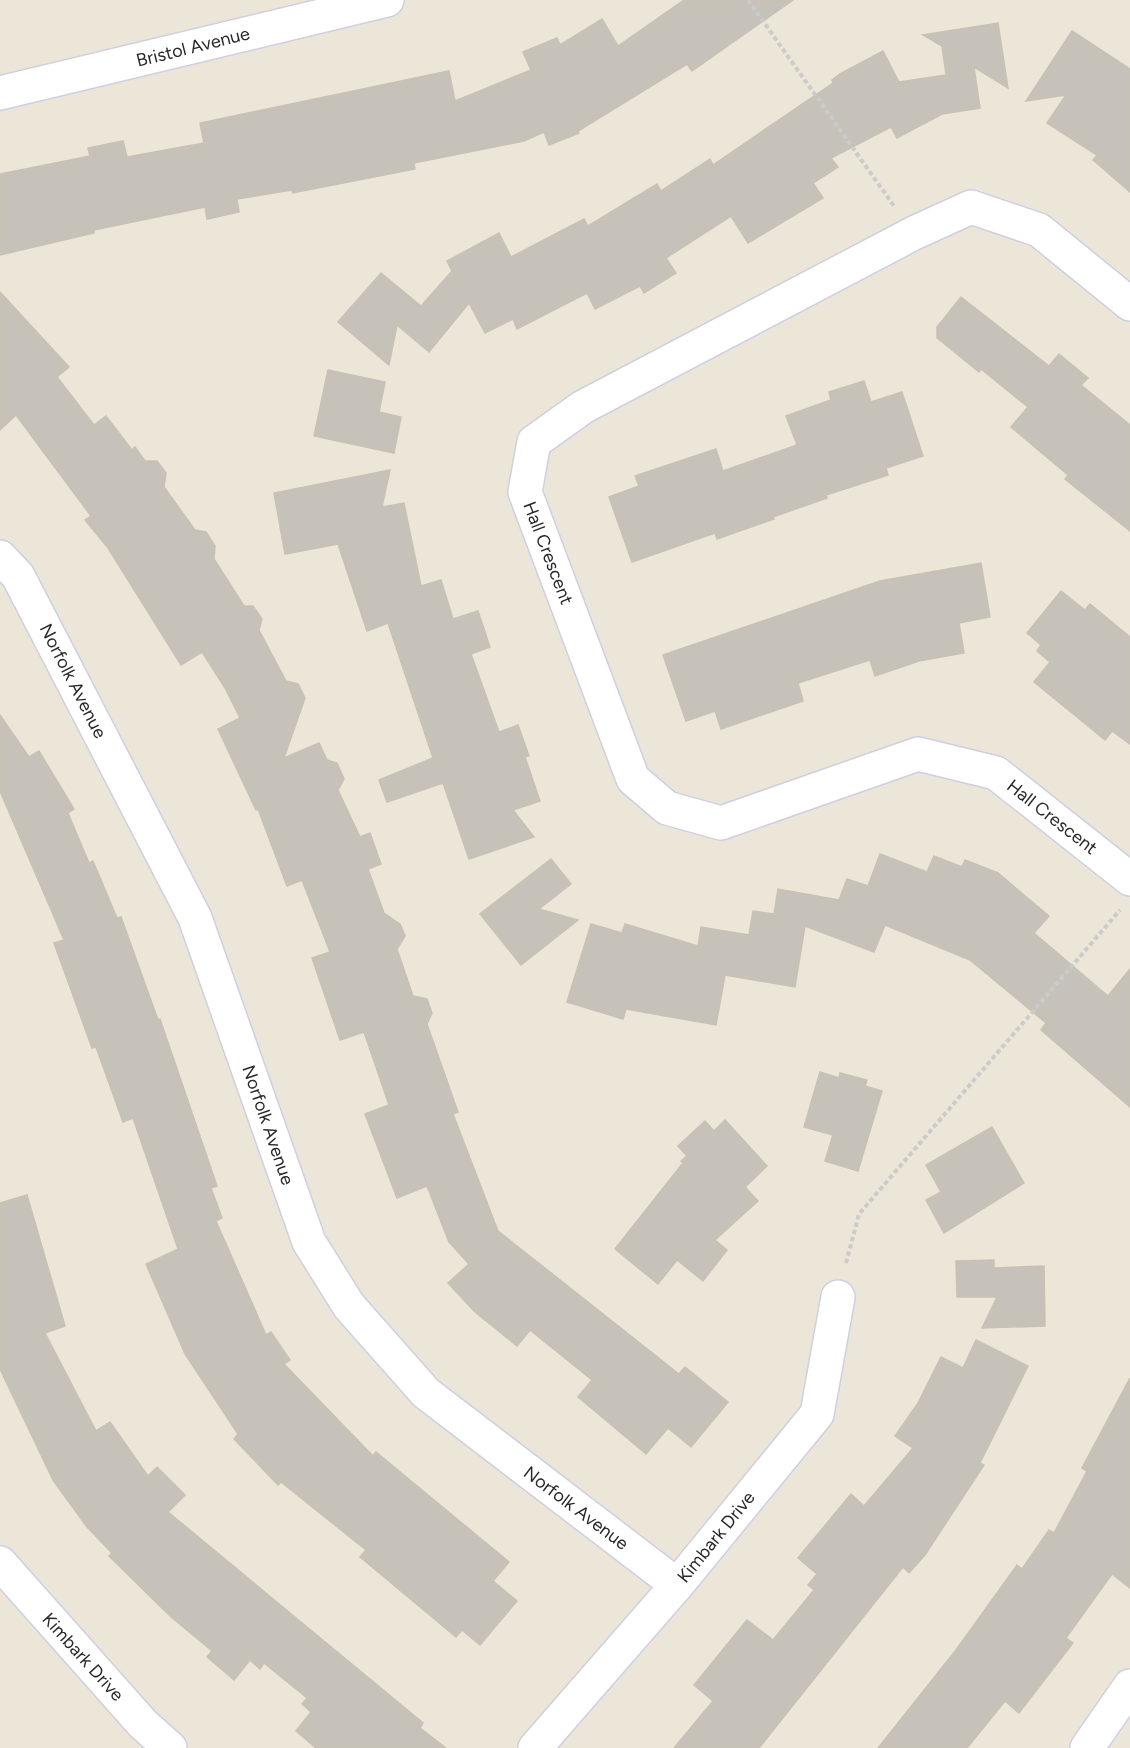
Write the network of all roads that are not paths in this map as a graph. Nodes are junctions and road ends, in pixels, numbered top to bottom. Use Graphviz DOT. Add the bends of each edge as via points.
graph roads {
  1 [pos="387,0"];
  2 [pos="0,93"];
  3 [pos="1130,304"];
  4 [pos="0,557"];
  5 [pos="1126,893"];
  6 [pos="838,1296"];
  7 [pos="0,1563"];
  8 [pos="676,1585"];
  9 [pos="1130,1686"];
  10 [pos="170,1748"];
  11 [pos="536,1748"];
  12 [pos="1087,1748"];
  1 -- 2 [label="street, Bristol Avenue"];
  3 -- 5 [label="street, Hall Crescent" via="1039,230 971,207 914,233 583,407 534,442 525,492 633,779 667,808 721,823 918,754 996,773"];
  4 -- 8 [label="street, Norfolk Avenue" via="18,576 195,918 309,1242 349,1306 426,1393"];
  6 -- 8 [label="street, Kimbark Drive" via="817,1414"];
  7 -- 10 [label="street, Kimbark Drive" via="143,1724"];
  8 -- 11 [label="street, Kimbark Drive"];
  9 -- 12 [label="street"];
}
